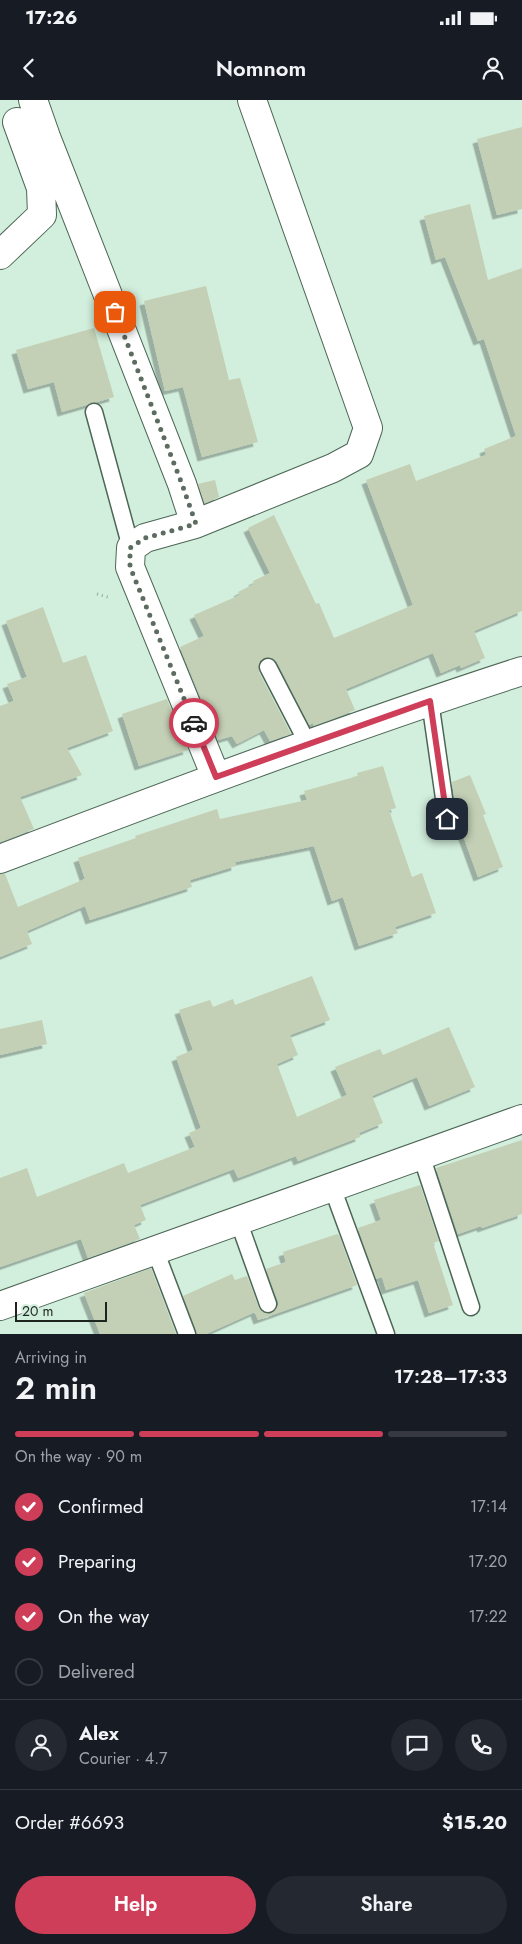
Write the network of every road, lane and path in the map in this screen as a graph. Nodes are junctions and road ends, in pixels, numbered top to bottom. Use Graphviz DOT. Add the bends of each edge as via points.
graph roads {
  1 [pos="33,100"];
  2 [pos="252,100"];
  3 [pos="17,122"];
  4 [pos="0,255"];
  5 [pos="94,412"];
  6 [pos="196,524"];
  7 [pos="130,548"];
  8 [pos="268,667"];
  9 [pos="522,671"];
  10 [pos="430,701"];
  11 [pos="308,744"];
  12 [pos="216,777"];
  13 [pos="447,819"];
  14 [pos="0,858"];
  15 [pos="522,1119"];
  16 [pos="422,1155"];
  17 [pos="332,1186"];
  18 [pos="238,1220"];
  19 [pos="155,1250"];
  20 [pos="268,1304"];
  21 [pos="0,1306"];
  22 [pos="471,1308"];
  23 [pos="187,1334"];
  24 [pos="386,1334"];
  1 -- 6 [label="street"];
  2 -- 6 [label="street" via="368,428 359,454 334,468"];
  3 -- 4 [label="street" via="41,188 42,215"];
  5 -- 7 [label="lane"];
  6 -- 7 [label="street" via="145,538"];
  7 -- 12 [label="street" via="130,567"];
  8 -- 11 [label="lane"];
  9 -- 10 [label="street"];
  10 -- 11 [label="street"];
  10 -- 13 [label="lane"];
  11 -- 12 [label="street"];
  12 -- 14 [label="street"];
  15 -- 16 [label="street"];
  16 -- 17 [label="street"];
  16 -- 22 [label="lane"];
  17 -- 18 [label="street"];
  17 -- 24 [label="lane"];
  18 -- 19 [label="street"];
  18 -- 20 [label="lane"];
  19 -- 21 [label="street"];
  19 -- 23 [label="lane"];
}
